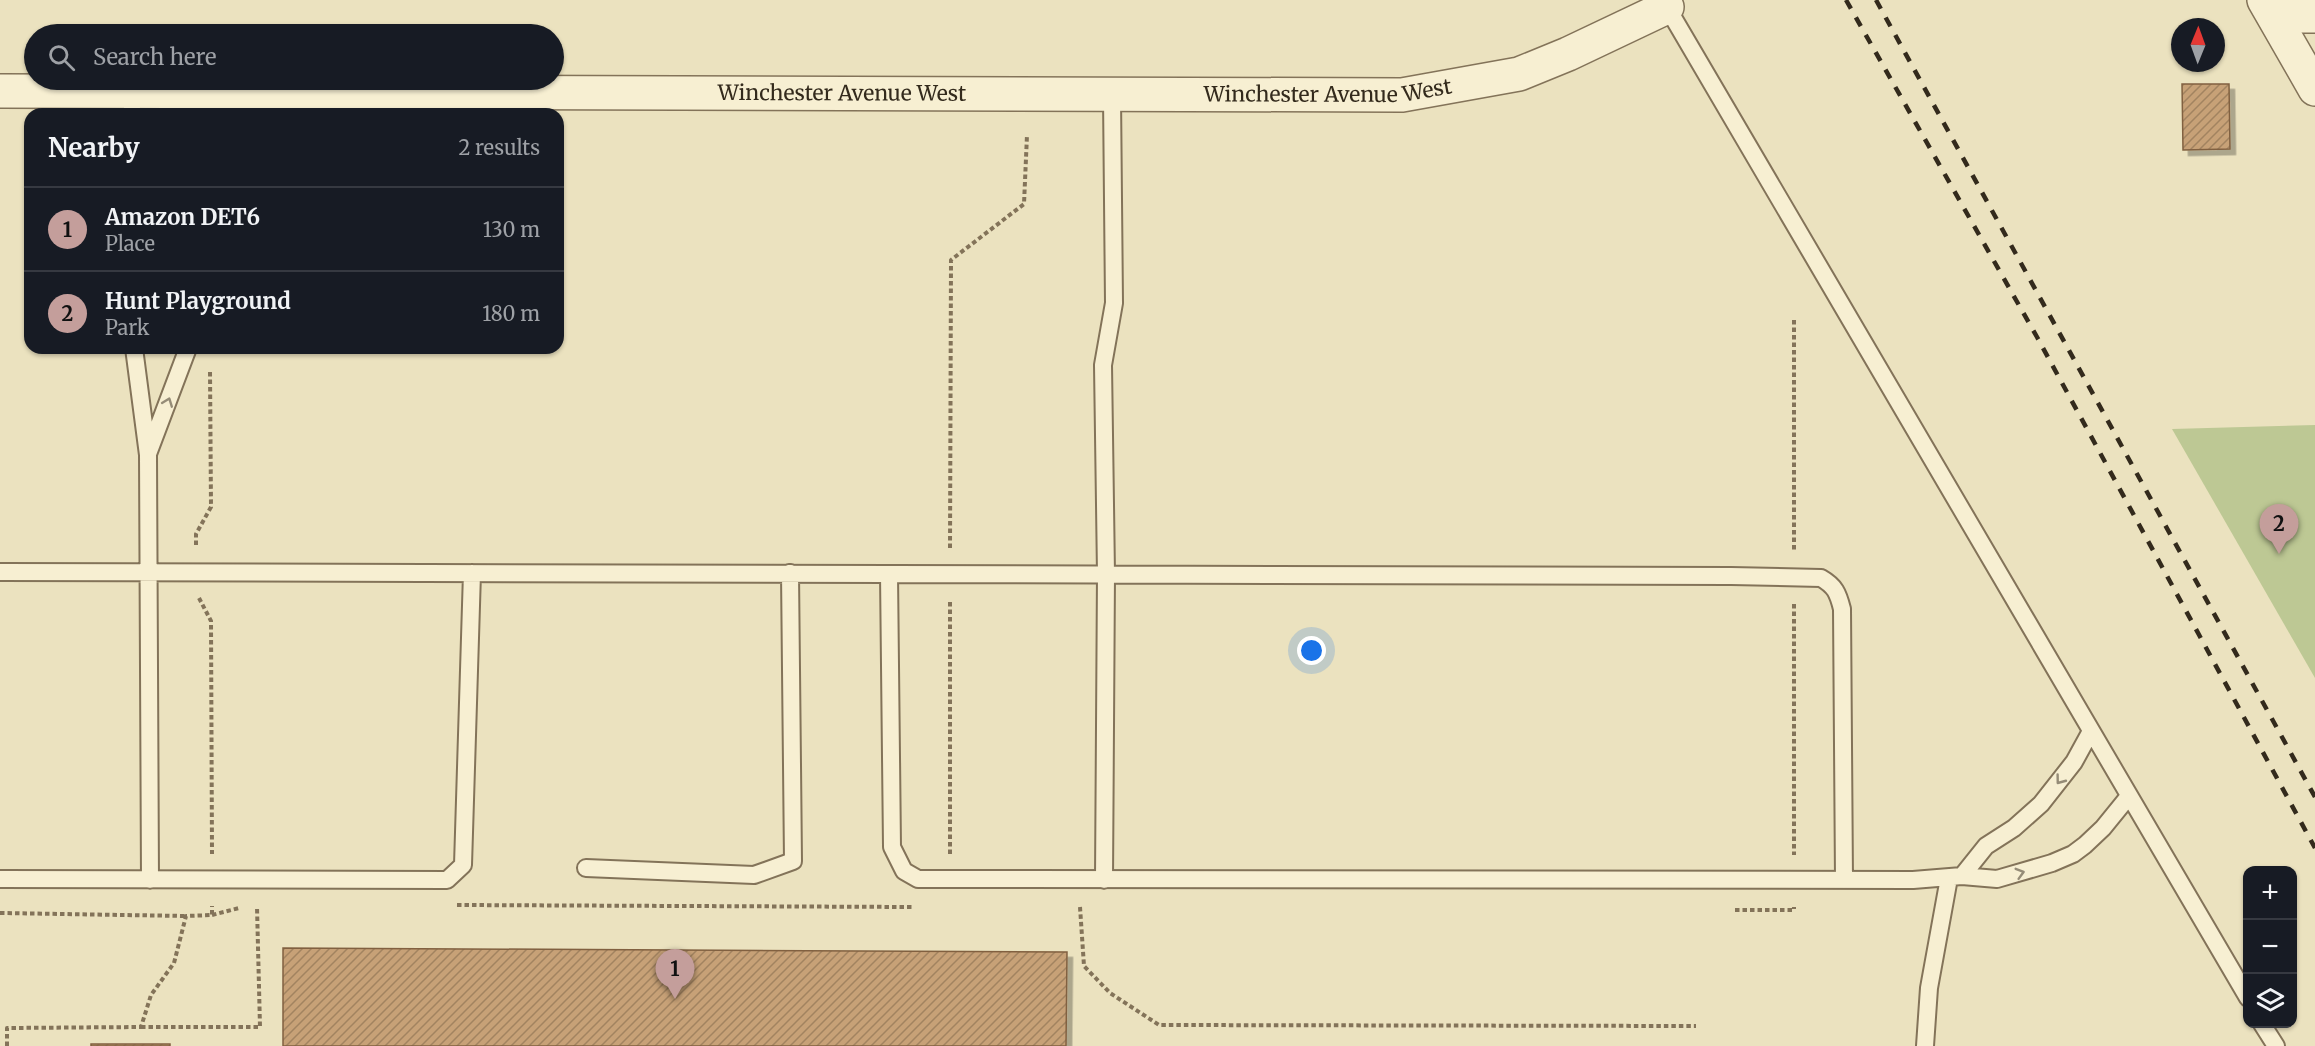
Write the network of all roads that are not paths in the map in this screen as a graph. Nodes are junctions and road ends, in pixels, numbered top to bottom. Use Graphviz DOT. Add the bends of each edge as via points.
graph roads {
  1 [pos="1665,3"];
  2 [pos="2269,8"];
  3 [pos="2315,16"];
  4 [pos="2315,89"];
  5 [pos="0,91"];
  6 [pos="1112,96"];
  7 [pos="132,103"];
  8 [pos="135,354"];
  9 [pos="186,354"];
  10 [pos="148,455"];
  11 [pos="0,572"];
  12 [pos="149,572"];
  13 [pos="472,573"];
  14 [pos="790,573"];
  15 [pos="889,574"];
  16 [pos="1106,574"];
  17 [pos="2091,731"];
  18 [pos="2129,796"];
  19 [pos="586,868"];
  20 [pos="1956,877"];
  21 [pos="0,879"];
  22 [pos="150,880"];
  23 [pos="1104,880"];
  24 [pos="1844,880"];
  25 [pos="2243,991"];
  26 [pos="2265,1028"];
  27 [pos="1925,1046"];
  28 [pos="2276,1046"];
  1 -- 6 [label="street, Winchester Avenue West" via="1568,54 1519,74 1454,88 1354,97"];
  1 -- 17 [label="lane"];
  2 -- 3 [label="street"];
  2 -- 4 [label="street"];
  5 -- 7 [label="street, Winchester Avenue West"];
  6 -- 7 [label="street, Winchester Avenue West" via="201,98"];
  6 -- 16 [label="lane" via="1114,303 1103,365"];
  8 -- 10 [label="lane"];
  10 -- 9 [label="lane, one-way"];
  10 -- 12 [label="lane"];
  11 -- 12 [label="lane"];
  12 -- 13 [label="lane"];
  12 -- 22 [label="lane"];
  13 -- 14 [label="lane"];
  13 -- 22 [label="lane" via="463,865 447,880"];
  14 -- 15 [label="lane"];
  14 -- 19 [label="lane" via="793,861 753,874"];
  15 -- 16 [label="lane"];
  15 -- 23 [label="lane" via="892,847 904,871 918,879"];
  16 -- 23 [label="lane"];
  16 -- 24 [label="lane" via="1821,578 1832,584 1842,609"];
  17 -- 18 [label="lane"];
  17 -- 20 [label="lane, one-way" via="2074,762 2041,804 1986,846"];
  20 -- 18 [label="lane, one-way" via="1997,879 2073,854 2103,828"];
  18 -- 25 [label="lane"];
  20 -- 24 [label="lane"];
  20 -- 27 [label="lane" via="1929,988"];
  21 -- 22 [label="lane"];
  23 -- 24 [label="lane"];
  26 -- 28 [label="lane"];
}
